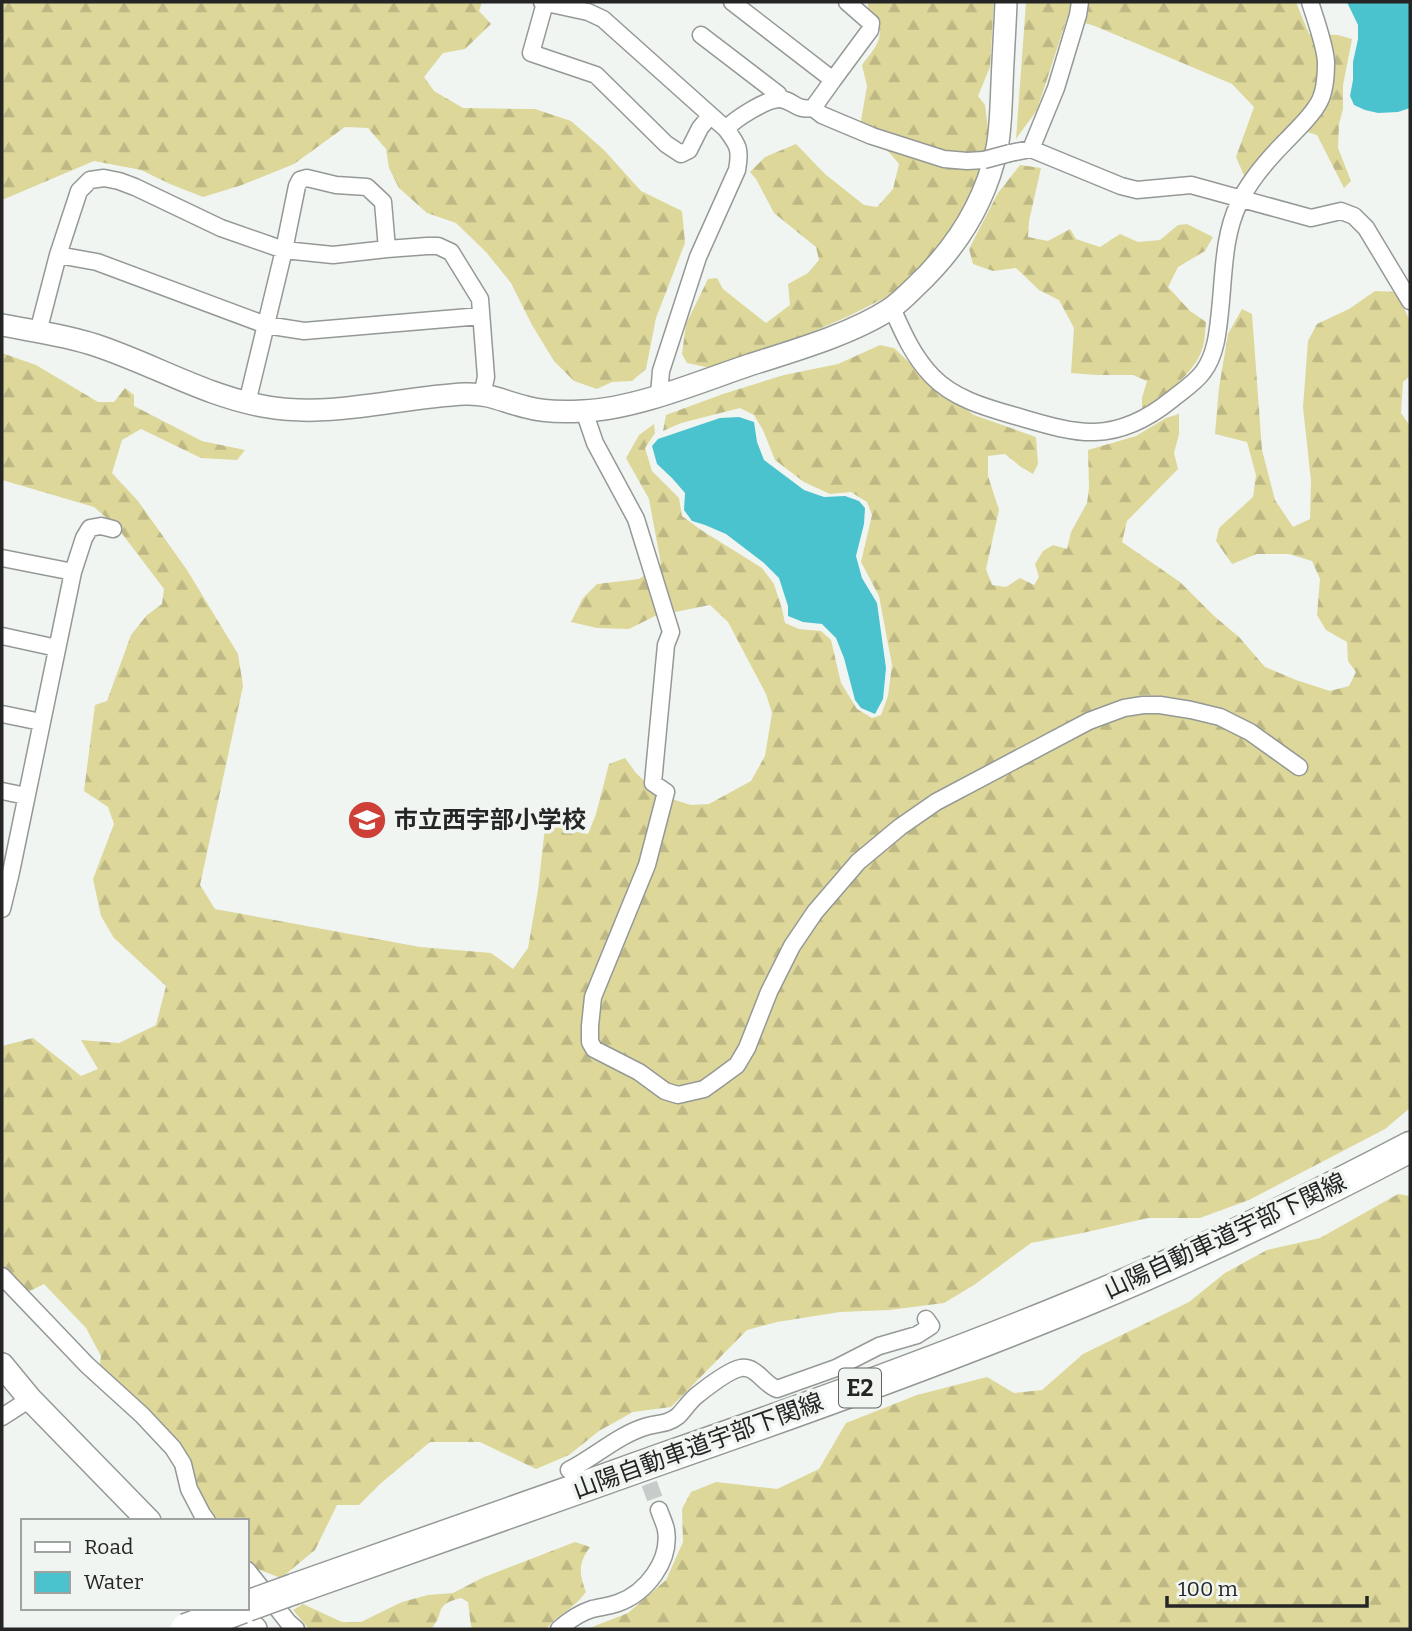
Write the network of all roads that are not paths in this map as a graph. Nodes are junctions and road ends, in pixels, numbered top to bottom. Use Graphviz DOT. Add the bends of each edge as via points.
graph roads {
  1 [pos="543,2"];
  2 [pos="732,2"];
  3 [pos="847,2"];
  4 [pos="1006,2"];
  5 [pos="1080,2"];
  6 [pos="1310,2"];
  7 [pos="701,35"];
  8 [pos="833,80"];
  9 [pos="778,99"];
  10 [pos="813,108"];
  11 [pos="710,116"];
  12 [pos="726,129"];
  13 [pos="1031,149"];
  14 [pos="1240,199"];
  15 [pos="387,249"];
  16 [pos="284,250"];
  17 [pos="58,255"];
  18 [pos="1410,301"];
  19 [pos="891,308"];
  20 [pos="481,316"];
  21 [pos="2,325"];
  22 [pos="266,326"];
  23 [pos="38,331"];
  24 [pos="482,395"];
  25 [pos="659,395"];
  26 [pos="247,403"];
  27 [pos="584,411"];
  28 [pos="113,529"];
  29 [pos="2,558"];
  30 [pos="73,572"];
  31 [pos="2,636"];
  32 [pos="57,648"];
  33 [pos="2,714"];
  34 [pos="41,722"];
  35 [pos="1299,767"];
  36 [pos="2,791"];
  37 [pos="26,796"];
  38 [pos="6,871"];
  39 [pos="2,909"];
  40 [pos="1410,1147"];
  41 [pos="2,1276"];
  42 [pos="926,1319"];
  43 [pos="2,1365"];
  44 [pos="30,1399"];
  45 [pos="2,1417"];
  46 [pos="569,1470"];
  47 [pos="659,1510"];
  48 [pos="147,1519"];
  49 [pos="206,1519"];
  50 [pos="248,1571"];
  51 [pos="248,1606"];
  52 [pos="236,1610"];
  53 [pos="237,1610"];
  54 [pos="186,1629"];
  55 [pos="255,1629"];
  56 [pos="296,1629"];
  57 [pos="559,1629"];
  1 -- 11 [label="street" via="603,19"];
  1 -- 11 [label="street" via="531,53 596,75 681,154 689,150"];
  2 -- 8 [label="street"];
  3 -- 8 [label="street" via="871,23 870,30"];
  4 -- 19 [label="street" via="997,147 987,183 953,248"];
  5 -- 13 [label="street" via="1056,88"];
  6 -- 14 [label="street" via="1326,60 1320,102"];
  7 -- 9 [label="street" via="778,94"];
  8 -- 10 [label="street"];
  9 -- 10 [label="street" via="803,110"];
  9 -- 12 [label="street"];
  10 -- 13 [label="street, bridge" via="872,136 944,159 984,160"];
  11 -- 12 [label="street"];
  12 -- 25 [label="street" via="737,144 737,170 698,257 661,371"];
  13 -- 14 [label="street" via="1137,190 1191,185"];
  14 -- 18 [label="street" via="1311,218 1341,211 1354,216"];
  14 -- 19 [label="street" via="1231,220 1217,335 1204,371 1158,410 1117,429 1072,429 984,407 959,396 933,377 909,348"];
  15 -- 16 [label="street" via="333,256"];
  15 -- 16 [label="street" via="383,202 367,187 307,178 297,186"];
  15 -- 20 [label="street" via="438,246 451,252 480,299"];
  16 -- 17 [label="street" via="104,178 90,180 79,191"];
  16 -- 22 [label="street"];
  17 -- 22 [label="street" via="97,262"];
  17 -- 23 [label="street"];
  19 -- 25 [label="street" via="804,347"];
  20 -- 22 [label="street" via="304,331"];
  20 -- 24 [label="street" via="486,377"];
  21 -- 23 [label="street"];
  22 -- 26 [label="street"];
  23 -- 26 [label="street" via="97,345"];
  24 -- 26 [label="street" via="311,410"];
  24 -- 27 [label="street" via="527,408"];
  25 -- 27 [label="street"];
  27 -- 35 [label="street" via="636,519 671,632 653,783 666,792 647,864 593,997 590,1042 594,1049 665,1091 677,1095 704,1088 737,1065 792,946 858,862 936,802 1089,722 1143,705 1191,710 1220,717 1250,732"];
  28 -- 30 [label="street" via="90,528"];
  29 -- 30 [label="street"];
  30 -- 32 [label="street"];
  31 -- 32 [label="street"];
  32 -- 34 [label="street"];
  33 -- 34 [label="street"];
  34 -- 37 [label="street"];
  36 -- 37 [label="street"];
  37 -- 38 [label="street"];
  38 -- 39 [label="street"];
  40 -- 51 [label="highway, 山陽自動車道宇部下関線 / E2, bridge" via="1202,1250 977,1344"];
  41 -- 49 [label="street" via="173,1448"];
  42 -- 46 [label="street" via="930,1326 917,1335 878,1346 836,1368 776,1389 752,1369 732,1371 666,1424 648,1426"];
  43 -- 44 [label="main road"];
  44 -- 45 [label="street"];
  44 -- 48 [label="main road"];
  47 -- 57 [label="street" via="666,1545 650,1581 619,1603 588,1610"];
  50 -- 56 [label="street"];
  52 -- 54 [label="highway, 山陽自動車道宇部下関線 / E2, bridge"];
  53 -- 55 [label="main road"];
}
